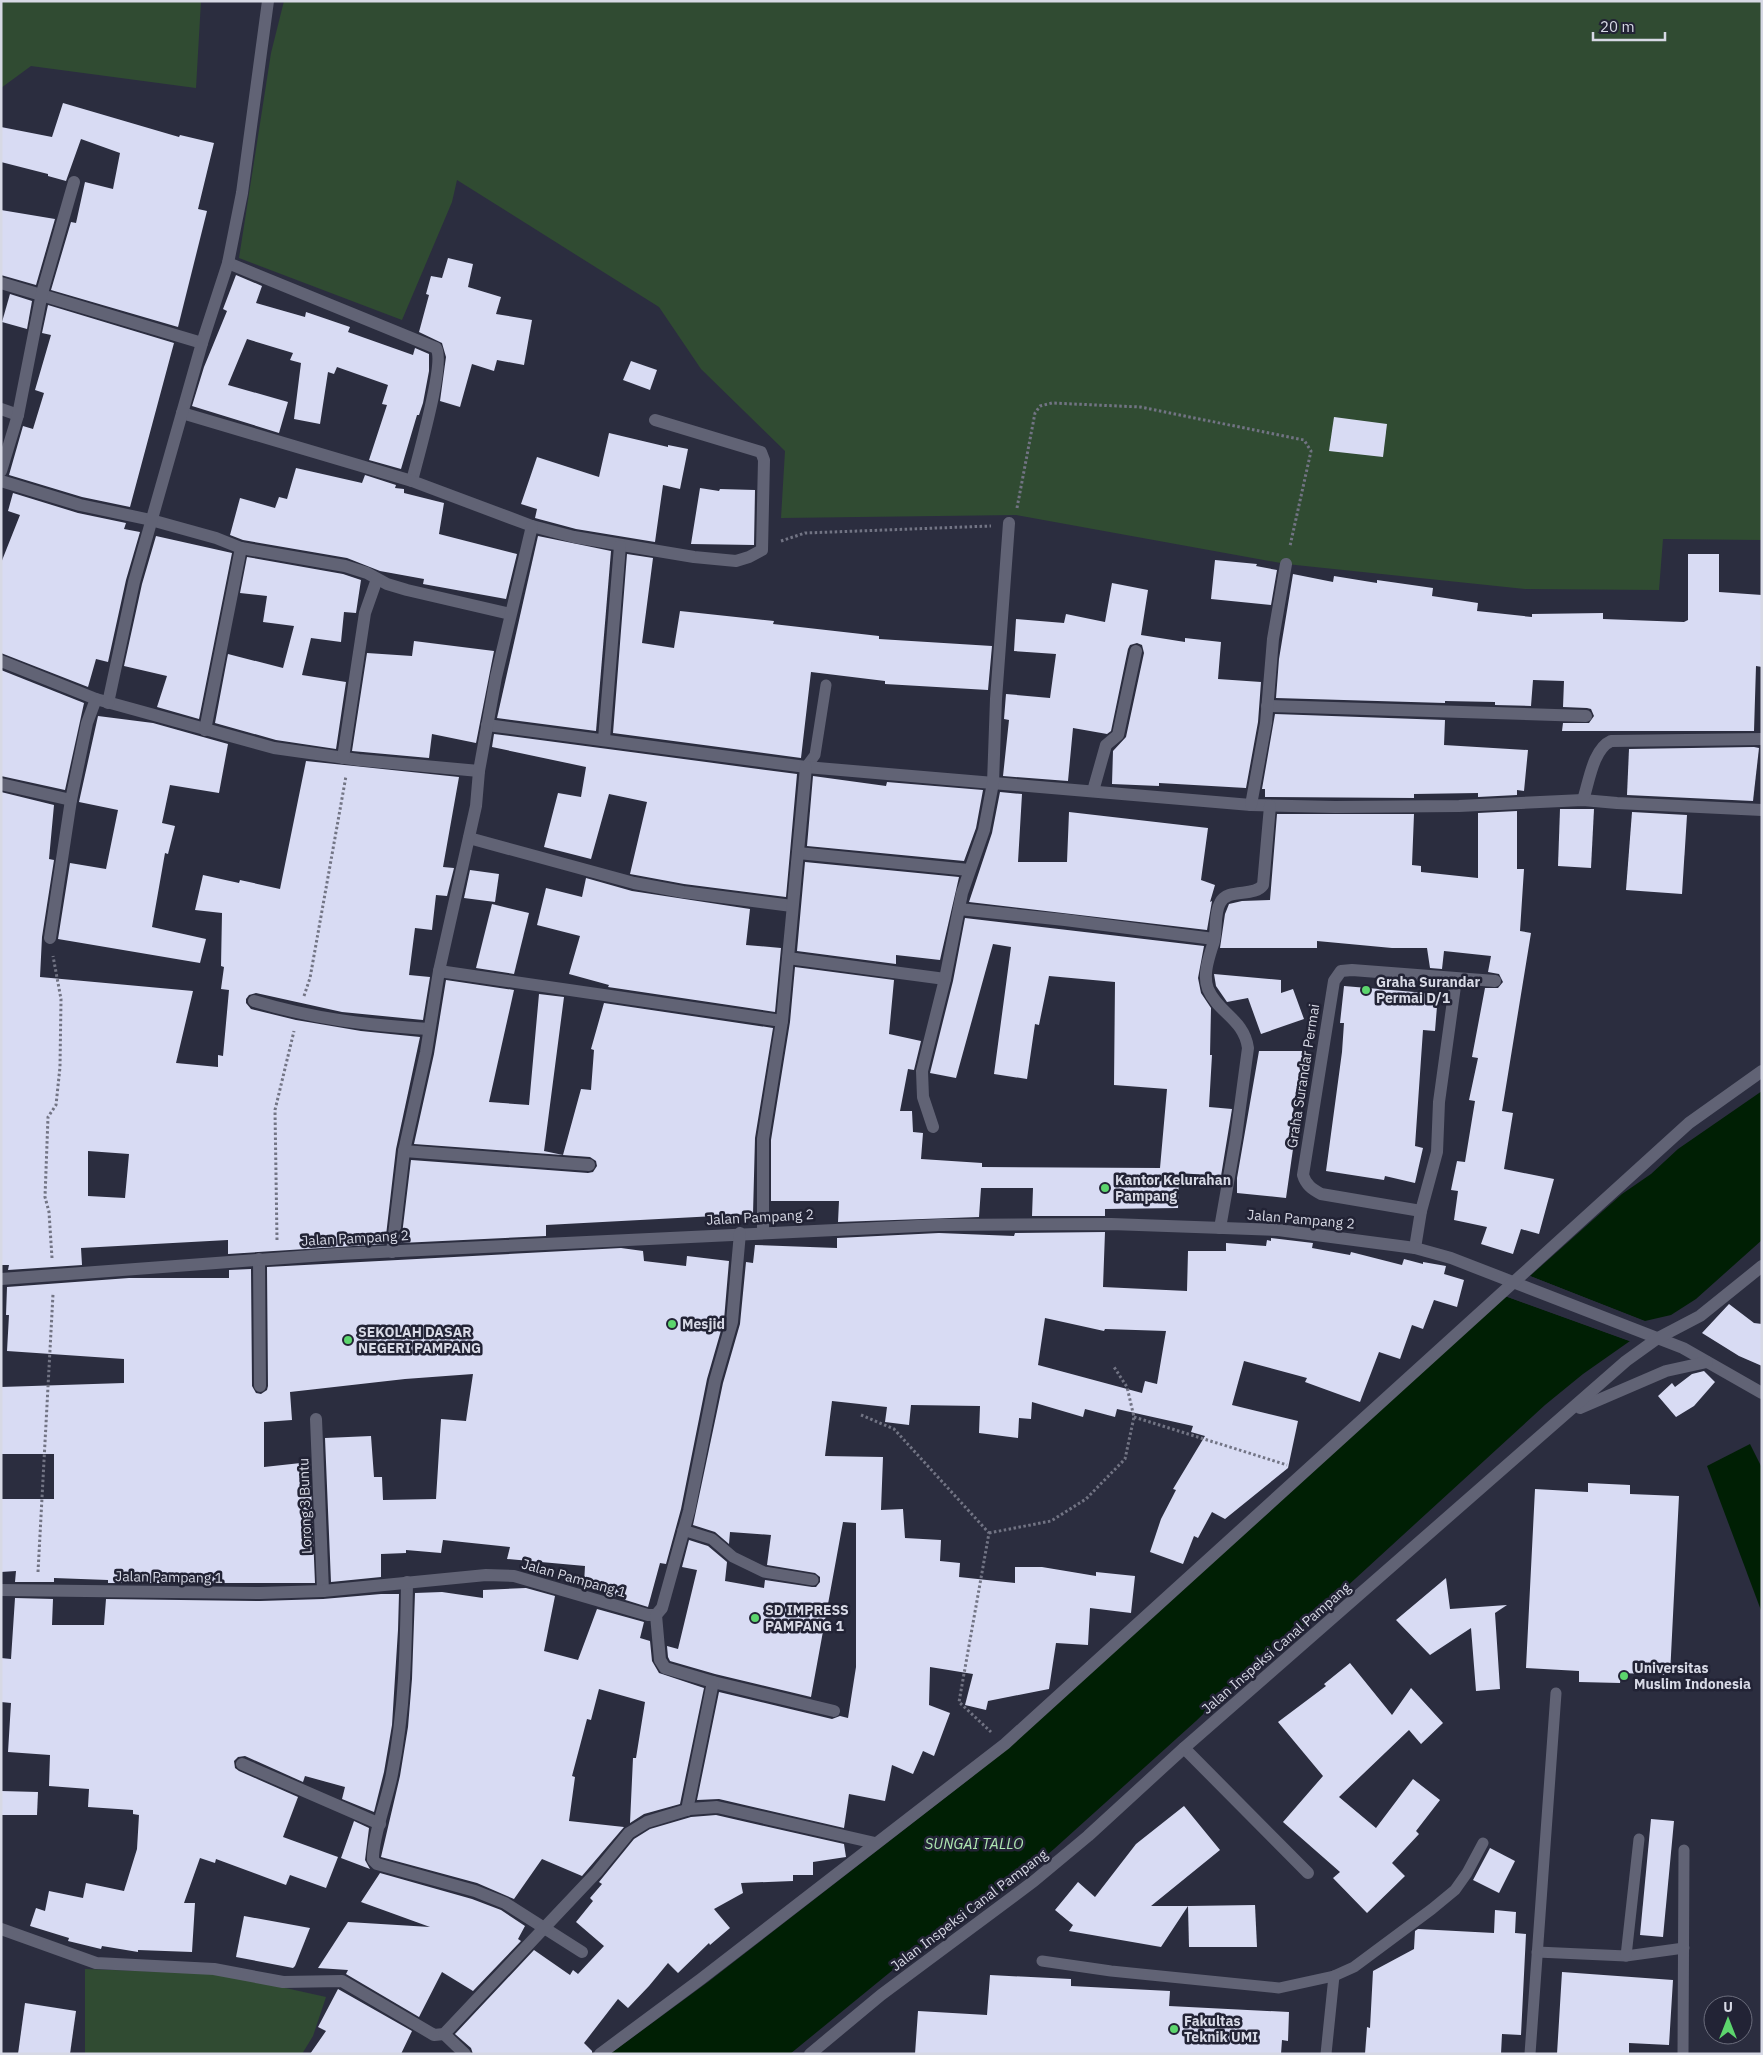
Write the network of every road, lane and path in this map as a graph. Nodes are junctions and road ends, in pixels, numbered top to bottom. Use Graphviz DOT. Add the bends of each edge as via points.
graph roads {
  1 [pos="268,1"];
  2 [pos="74,182"];
  3 [pos="228,263"];
  4 [pos="1,283"];
  5 [pos="42,293"];
  6 [pos="202,343"];
  7 [pos="1,409"];
  8 [pos="182,413"];
  9 [pos="18,415"];
  10 [pos="655,420"];
  11 [pos="1,471"];
  12 [pos="1,481"];
  13 [pos="412,481"];
  14 [pos="151,520"];
  15 [pos="1009,523"];
  16 [pos="532,526"];
  17 [pos="785,539"];
  18 [pos="620,546"];
  19 [pos="241,548"];
  20 [pos="1286,564"];
  21 [pos="377,579"];
  22 [pos="510,614"];
  23 [pos="1136,651"];
  24 [pos="1,661"];
  25 [pos="826,684"];
  26 [pos="102,701"];
  27 [pos="1267,706"];
  28 [pos="1586,716"];
  29 [pos="487,724"];
  30 [pos="205,730"];
  31 [pos="604,740"];
  32 [pos="1762,740"];
  33 [pos="343,758"];
  34 [pos="806,767"];
  35 [pos="479,771"];
  36 [pos="993,783"];
  37 [pos="1,784"];
  38 [pos="1093,791"];
  39 [pos="71,800"];
  40 [pos="1583,800"];
  41 [pos="1251,804"];
  42 [pos="1270,806"];
  43 [pos="1762,810"];
  44 [pos="469,838"];
  45 [pos="798,853"];
  46 [pos="969,870"];
  47 [pos="792,906"];
  48 [pos="959,909"];
  49 [pos="50,938"];
  50 [pos="1214,940"];
  51 [pos="788,958"];
  52 [pos="439,971"];
  53 [pos="1456,979"];
  54 [pos="946,980"];
  55 [pos="1495,981"];
  56 [pos="254,1001"];
  57 [pos="782,1021"];
  58 [pos="428,1029"];
  59 [pos="1762,1071"];
  60 [pos="933,1127"];
  61 [pos="404,1151"];
  62 [pos="589,1165"];
  63 [pos="1421,1211"];
  64 [pos="1220,1228"];
  65 [pos="763,1232"];
  66 [pos="740,1233"];
  67 [pos="1415,1248"];
  68 [pos="392,1252"];
  69 [pos="259,1260"];
  70 [pos="1762,1266"];
  71 [pos="1,1279"];
  72 [pos="1518,1284"];
  73 [pos="1658,1338"];
  74 [pos="1707,1362"];
  75 [pos="1114,1367"];
  76 [pos="260,1386"];
  77 [pos="1762,1393"];
  78 [pos="1568,1413"];
  79 [pos="861,1416"];
  80 [pos="1134,1418"];
  81 [pos="316,1419"];
  82 [pos="1304,1470"];
  83 [pos="683,1530"];
  84 [pos="989,1533"];
  85 [pos="813,1580"];
  86 [pos="408,1582"];
  87 [pos="1,1590"];
  88 [pos="323,1591"];
  89 [pos="656,1615"];
  90 [pos="713,1682"];
  91 [pos="1556,1693"];
  92 [pos="834,1711"];
  93 [pos="1005,1744"];
  94 [pos="1184,1748"];
  95 [pos="242,1764"];
  96 [pos="687,1810"];
  97 [pos="380,1824"];
  98 [pos="1639,1839"];
  99 [pos="874,1842"];
  100 [pos="1483,1842"];
  101 [pos="1684,1850"];
  102 [pos="1308,1873"];
  103 [pos="545,1928"];
  104 [pos="1,1929"];
  105 [pos="1684,1948"];
  106 [pos="582,1952"];
  107 [pos="1537,1952"];
  108 [pos="1626,1956"];
  109 [pos="1042,1961"];
  110 [pos="1334,1976"];
  111 [pos="444,2034"];
  112 [pos="465,2054"];
  113 [pos="600,2054"];
  114 [pos="810,2054"];
  115 [pos="1326,2054"];
  116 [pos="1530,2054"];
  117 [pos="1683,2054"];
  1 -- 3 [label="street" via="242,193"];
  2 -- 5 [label="street"];
  3 -- 6 [label="street"];
  3 -- 13 [label="street" via="438,350 436,382"];
  4 -- 5 [label="street"];
  5 -- 6 [label="street"];
  5 -- 9 [label="street"];
  6 -- 8 [label="street"];
  7 -- 9 [label="street"];
  8 -- 13 [label="street"];
  8 -- 14 [label="street"];
  9 -- 11 [label="street"];
  10 -- 18 [label="street" via="761,452 764,460 762,550 736,561"];
  12 -- 14 [label="street" via="80,505"];
  13 -- 16 [label="street"];
  14 -- 19 [label="street"];
  14 -- 26 [label="street"];
  15 -- 17 [label="path" via="999,526 805,533"];
  15 -- 20 [label="path" via="1016,515 1035,413 1040,406 1052,403 1140,406 1304,440 1311,451"];
  15 -- 36 [label="street"];
  16 -- 18 [label="street"];
  16 -- 22 [label="street"];
  18 -- 31 [label="street"];
  19 -- 21 [label="street" via="345,566"];
  19 -- 30 [label="street"];
  20 -- 27 [label="street" via="1273,639"];
  21 -- 22 [label="street" via="408,590"];
  21 -- 33 [label="street" via="364,613"];
  22 -- 29 [label="street"];
  23 -- 38 [label="street" via="1118,735 1106,745"];
  24 -- 26 [label="street"];
  25 -- 34 [label="lane" via="815,755"];
  26 -- 30 [label="street"];
  26 -- 39 [label="street" via="87,723"];
  27 -- 28 [label="street"];
  27 -- 41 [label="street"];
  29 -- 31 [label="street"];
  29 -- 35 [label="street"];
  30 -- 33 [label="street" via="274,748"];
  31 -- 34 [label="street"];
  32 -- 40 [label="street" via="1611,741 1599,751"];
  33 -- 35 [label="street"];
  34 -- 36 [label="street"];
  34 -- 45 [label="street"];
  35 -- 44 [label="street" via="479,788"];
  36 -- 38 [label="street"];
  36 -- 46 [label="street" via="984,830"];
  37 -- 39 [label="street"];
  38 -- 41 [label="street"];
  39 -- 49 [label="street"];
  40 -- 42 [label="street" via="1459,806"];
  40 -- 43 [label="street"];
  41 -- 42 [label="street"];
  42 -- 50 [label="street" via="1264,885 1258,890 1227,896 1220,902"];
  44 -- 47 [label="street" via="634,882 682,892"];
  44 -- 52 [label="street"];
  45 -- 46 [label="street"];
  45 -- 47 [label="street"];
  46 -- 48 [label="street"];
  47 -- 51 [label="street"];
  48 -- 50 [label="street"];
  48 -- 54 [label="street"];
  50 -- 64 [label="street" via="1208,962 1208,988 1246,1036 1248,1048"];
  51 -- 54 [label="street"];
  51 -- 57 [label="street"];
  52 -- 57 [label="street"];
  52 -- 58 [label="street"];
  53 -- 55 [label="street, Graha Surandar Permai"];
  53 -- 63 [label="street" via="1439,1102 1437,1152"];
  53 -- 63 [label="street, Graha Surandar Permai" via="1352,970 1341,971 1336,976 1303,1175 1310,1188 1321,1194"];
  54 -- 60 [label="street" via="922,1071 923,1097"];
  56 -- 58 [label="street" via="298,1014 343,1022"];
  57 -- 65 [label="street" via="763,1139"];
  58 -- 61 [label="street"];
  59 -- 72 [label="street" via="1689,1123"];
  61 -- 62 [label="street"];
  61 -- 68 [label="street"];
  63 -- 67 [label="street"];
  64 -- 65 [label="street, Jalan Pampang 2" via="1111,1224 949,1225"];
  64 -- 67 [label="street, Jalan Pampang 2" via="1278,1230"];
  65 -- 66 [label="street, Jalan Pampang 2"];
  66 -- 68 [label="street, Jalan Pampang 2"];
  66 -- 83 [label="street" via="732,1322 715,1381"];
  67 -- 72 [label="street, Jalan Pampang 2" via="1477,1267"];
  68 -- 69 [label="street, Jalan Pampang 2"];
  69 -- 71 [label="street, Jalan Pampang 2"];
  69 -- 76 [label="street"];
  70 -- 73 [label="street, Jalan Inspeksi Canal Pampang" via="1700,1316"];
  72 -- 73 [label="street, Jalan Pampang 2"];
  72 -- 82 [label="street"];
  73 -- 74 [label="street, Jalan Pampang 2"];
  73 -- 78 [label="street, Jalan Inspeksi Canal Pampang" via="1626,1361"];
  74 -- 77 [label="street, Jalan Pampang 2"];
  74 -- 78 [label="street" via="1666,1371"];
  75 -- 80 [label="path" via="1127,1387"];
  78 -- 94 [label="street, Jalan Inspeksi Canal Pampang"];
  79 -- 84 [label="path" via="894,1429"];
  80 -- 82 [label="path"];
  80 -- 84 [label="path" via="1124,1460 1086,1500 1051,1521"];
  81 -- 88 [label="street, Lorong 3 Buntu"];
  82 -- 93 [label="street"];
  83 -- 85 [label="lane" via="712,1539 733,1557 755,1569"];
  83 -- 89 [label="street" via="662,1608"];
  84 -- 93 [label="path" via="959,1702"];
  86 -- 88 [label="street, Jalan Pampang 1"];
  86 -- 89 [label="street, Jalan Pampang 1" via="486,1575 514,1576"];
  86 -- 97 [label="street" via="406,1677 392,1774"];
  87 -- 88 [label="street, Jalan Pampang 1"];
  89 -- 90 [label="street" via="663,1666"];
  90 -- 92 [label="street"];
  90 -- 96 [label="street"];
  91 -- 107 [label="lane"];
  93 -- 99 [label="street"];
  94 -- 102 [label="street"];
  94 -- 114 [label="street, Jalan Inspeksi Canal Pampang" via="1034,1881 882,1995"];
  95 -- 97 [label="street"];
  96 -- 99 [label="street" via="717,1807"];
  96 -- 103 [label="street" via="647,1822 630,1833"];
  97 -- 103 [label="street" via="372,1858 376,1863 475,1891 505,1903"];
  98 -- 108 [label="lane"];
  99 -- 113 [label="street"];
  100 -- 110 [label="lane" via="1455,1890 1354,1967"];
  101 -- 105 [label="lane"];
  103 -- 106 [label="street"];
  103 -- 111 [label="street"];
  104 -- 111 [label="street" via="96,1963 214,1969 283,1982 342,1981 434,2035"];
  105 -- 108 [label="lane"];
  105 -- 117 [label="lane"];
  107 -- 108 [label="lane"];
  107 -- 116 [label="lane"];
  109 -- 110 [label="lane" via="1279,1988"];
  110 -- 115 [label="lane"];
  111 -- 112 [label="street"];
}
